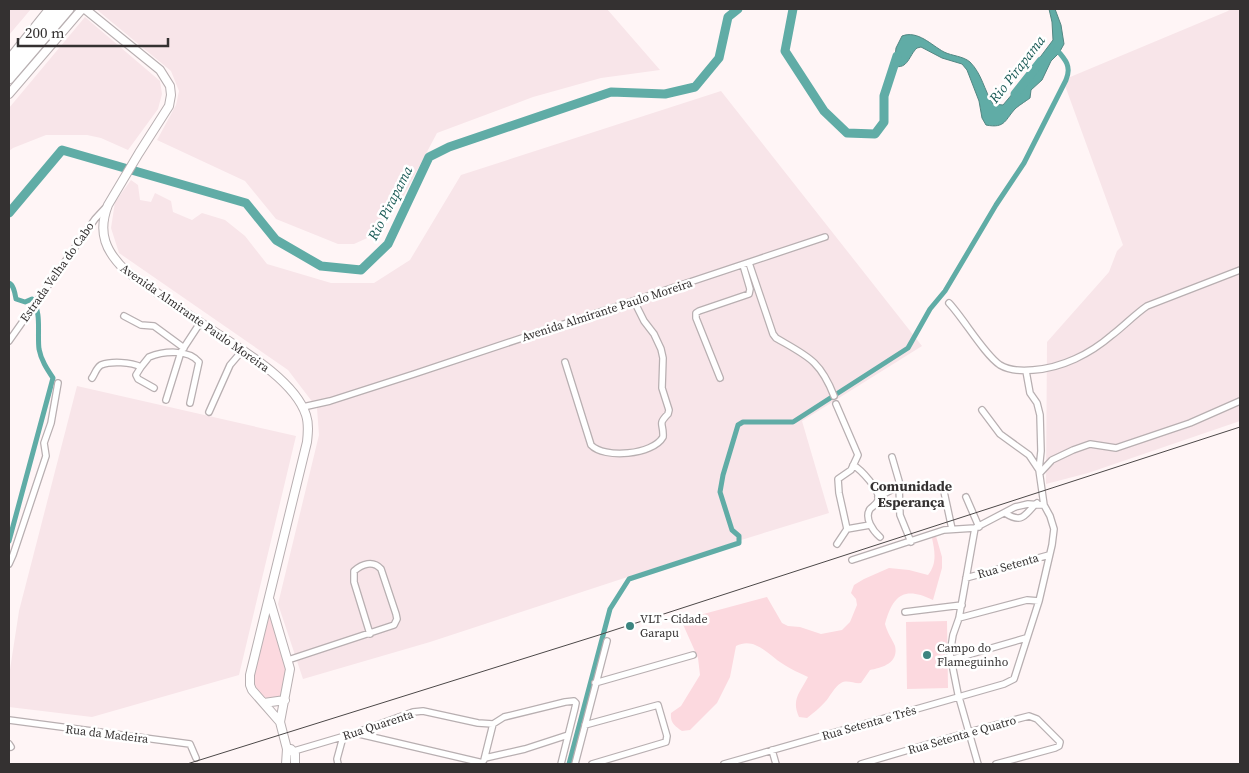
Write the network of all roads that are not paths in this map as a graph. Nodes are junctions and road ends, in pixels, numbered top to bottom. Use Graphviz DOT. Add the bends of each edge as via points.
graph roads {
  1 [pos="50,9"];
  2 [pos="60,9"];
  3 [pos="69,9"];
  4 [pos="84,9"];
  5 [pos="9,60"];
  6 [pos="9,68"];
  7 [pos="9,79"];
  8 [pos="9,94"];
  9 [pos="108,205"];
  10 [pos="824,237"];
  11 [pos="746,264"];
  12 [pos="1240,270"];
  13 [pos="634,302"];
  14 [pos="949,303"];
  15 [pos="124,316"];
  16 [pos="200,323"];
  17 [pos="9,342"];
  18 [pos="182,350"];
  19 [pos="242,350"];
  20 [pos="565,362"];
  21 [pos="140,367"];
  22 [pos="1026,371"];
  23 [pos="92,378"];
  24 [pos="720,378"];
  25 [pos="58,383"];
  26 [pos="154,388"];
  27 [pos="834,396"];
  28 [pos="166,400"];
  29 [pos="1240,402"];
  30 [pos="190,403"];
  31 [pos="836,404"];
  32 [pos="303,407"];
  33 [pos="982,410"];
  34 [pos="209,412"];
  35 [pos="892,457"];
  36 [pos="853,465"];
  37 [pos="1039,471"];
  38 [pos="899,486"];
  39 [pos="942,487"];
  40 [pos="878,497"];
  41 [pos="966,497"];
  42 [pos="1043,501"];
  43 [pos="1034,504"];
  44 [pos="1005,513"];
  45 [pos="870,525"];
  46 [pos="977,527"];
  47 [pos="847,529"];
  48 [pos="952,529"];
  49 [pos="880,538"];
  50 [pos="911,542"];
  51 [pos="837,544"];
  52 [pos="1049,555"];
  53 [pos="852,560"];
  54 [pos="9,564"];
  55 [pos="966,578"];
  56 [pos="269,599"];
  57 [pos="1039,601"];
  58 [pos="962,605"];
  59 [pos="905,612"];
  60 [pos="960,618"];
  61 [pos="370,634"];
  62 [pos="1026,638"];
  63 [pos="607,641"];
  64 [pos="693,655"];
  65 [pos="288,660"];
  66 [pos="950,660"];
  67 [pos="595,683"];
  68 [pos="959,697"];
  69 [pos="284,700"];
  70 [pos="264,703"];
  71 [pos="9,720"];
  72 [pos="280,722"];
  73 [pos="493,724"];
  74 [pos="585,724"];
  75 [pos="355,732"];
  76 [pos="969,732"];
  77 [pos="568,735"];
  78 [pos="343,736"];
  79 [pos="772,750"];
  80 [pos="291,751"];
  81 [pos="196,758"];
  82 [pos="484,762"];
  83 [pos="286,764"];
  84 [pos="295,764"];
  85 [pos="338,764"];
  86 [pos="561,764"];
  87 [pos="575,764"];
  88 [pos="592,764"];
  89 [pos="724,764"];
  90 [pos="776,764"];
  91 [pos="860,764"];
  92 [pos="978,764"];
  93 [pos="996,764"];
  1 -- 5 [label="highway"];
  2 -- 6 [label="highway"];
  3 -- 7 [label="highway"];
  4 -- 8 [label="main road"];
  4 -- 9 [label="main road, Avenida Almirante Paulo Moreira" via="160,70 170,86 169,106"];
  9 -- 16 [label="main road, Avenida Almirante Paulo Moreira" via="103,231 112,256 126,271"];
  9 -- 17 [label="street, Estrada Velha do Cabo"];
  10 -- 11 [label="street, Avenida Almirante Paulo Moreira"];
  11 -- 13 [label="street, Avenida Almirante Paulo Moreira"];
  11 -- 24 [label="street" via="749,294 696,313"];
  11 -- 27 [label="street" via="773,334 816,364"];
  12 -- 22 [label="street" via="1147,306 1102,344 1073,360 1050,368"];
  13 -- 20 [label="street" via="658,341 663,358 662,388 669,410 662,418 662,437 656,446 640,452 596,450 591,445"];
  13 -- 32 [label="street, Avenida Almirante Paulo Moreira"];
  14 -- 22 [label="street" via="999,364 1008,369"];
  15 -- 18 [label="street" via="141,325 154,326"];
  16 -- 18 [label="street"];
  16 -- 19 [label="main road, Avenida Almirante Paulo Moreira"];
  18 -- 21 [label="street" via="153,356"];
  18 -- 28 [label="street"];
  18 -- 30 [label="street" via="199,362"];
  19 -- 32 [label="main road, Avenida Almirante Paulo Moreira" via="285,384"];
  19 -- 34 [label="street" via="230,365"];
  21 -- 23 [label="street" via="122,363 101,365"];
  21 -- 26 [label="street" via="136,377"];
  22 -- 37 [label="street" via="1028,386 1040,415"];
  25 -- 54 [label="street" via="44,443 46,456"];
  29 -- 37 [label="street" via="1116,448 1090,444 1052,460"];
  31 -- 36 [label="street" via="857,452"];
  32 -- 56 [label="main road, Avenida Almirante Paulo Moreira" via="308,423 307,442"];
  33 -- 37 [label="street" via="1000,434 1029,455"];
  35 -- 38 [label="street"];
  36 -- 40 [label="street" via="873,484"];
  36 -- 47 [label="street" via="838,479"];
  37 -- 42 [label="street"];
  38 -- 40 [label="street"];
  38 -- 50 [label="street" via="900,515"];
  39 -- 48 [label="street"];
  40 -- 45 [label="street" via="868,513"];
  41 -- 46 [label="street"];
  42 -- 43 [label="street"];
  42 -- 52 [label="street" via="1054,529"];
  43 -- 44 [label="street"];
  43 -- 44 [label="street" via="1026,516 1020,518"];
  44 -- 46 [label="street"];
  45 -- 47 [label="street"];
  45 -- 49 [label="street"];
  46 -- 48 [label="street"];
  46 -- 55 [label="street"];
  47 -- 51 [label="street"];
  48 -- 50 [label="street"];
  50 -- 53 [label="street"];
  52 -- 55 [label="street, Rua Setenta"];
  52 -- 57 [label="street"];
  55 -- 58 [label="street"];
  56 -- 65 [label="main road, Avenida Almirante Paulo Moreira"];
  56 -- 70 [label="main road, Avenida Almirante Paulo Moreira" via="250,675 252,690"];
  57 -- 60 [label="street" via="1028,600"];
  57 -- 62 [label="street"];
  58 -- 59 [label="street"];
  58 -- 60 [label="street"];
  60 -- 66 [label="street" via="950,647"];
  61 -- 61 [label="street" via="394,625 397,619 381,569 372,563 357,568 353,576"];
  61 -- 65 [label="street"];
  62 -- 66 [label="street"];
  62 -- 68 [label="street, Rua Setenta e Três" via="1014,679"];
  63 -- 67 [label="street"];
  64 -- 67 [label="street"];
  65 -- 69 [label="main road, Avenida Almirante Paulo Moreira" via="290,672"];
  66 -- 68 [label="street"];
  67 -- 74 [label="street"];
  68 -- 76 [label="street"];
  68 -- 79 [label="street, Rua Setenta e Três"];
  69 -- 70 [label="main road"];
  69 -- 72 [label="main road, Avenida Almirante Paulo Moreira"];
  70 -- 72 [label="main road, Avenida Almirante Paulo Moreira"];
  71 -- 81 [label="street, Rua da Madeira" via="188,744 192,745"];
  72 -- 80 [label="main road, Avenida Almirante Paulo Moreira"];
  73 -- 75 [label="street, Rua Quarenta" via="418,711"];
  73 -- 77 [label="street" via="504,717 574,701"];
  73 -- 82 [label="street"];
  74 -- 87 [label="street"];
  74 -- 88 [label="street" via="658,705 667,736 666,742"];
  75 -- 78 [label="street, Rua Quarenta"];
  75 -- 82 [label="street"];
  76 -- 91 [label="street, Rua Setenta e Quatro"];
  76 -- 92 [label="street"];
  76 -- 93 [label="street, Rua Setenta e Quatro" via="1035,717 1060,744"];
  77 -- 82 [label="street"];
  77 -- 86 [label="street"];
  78 -- 80 [label="street, Rua Quarenta"];
  78 -- 85 [label="street"];
  79 -- 89 [label="street, Rua Setenta e Três"];
  79 -- 90 [label="street"];
  80 -- 83 [label="main road, Avenida Almirante Paulo Moreira"];
  80 -- 84 [label="main road, Avenida Almirante Paulo Moreira"];
}
